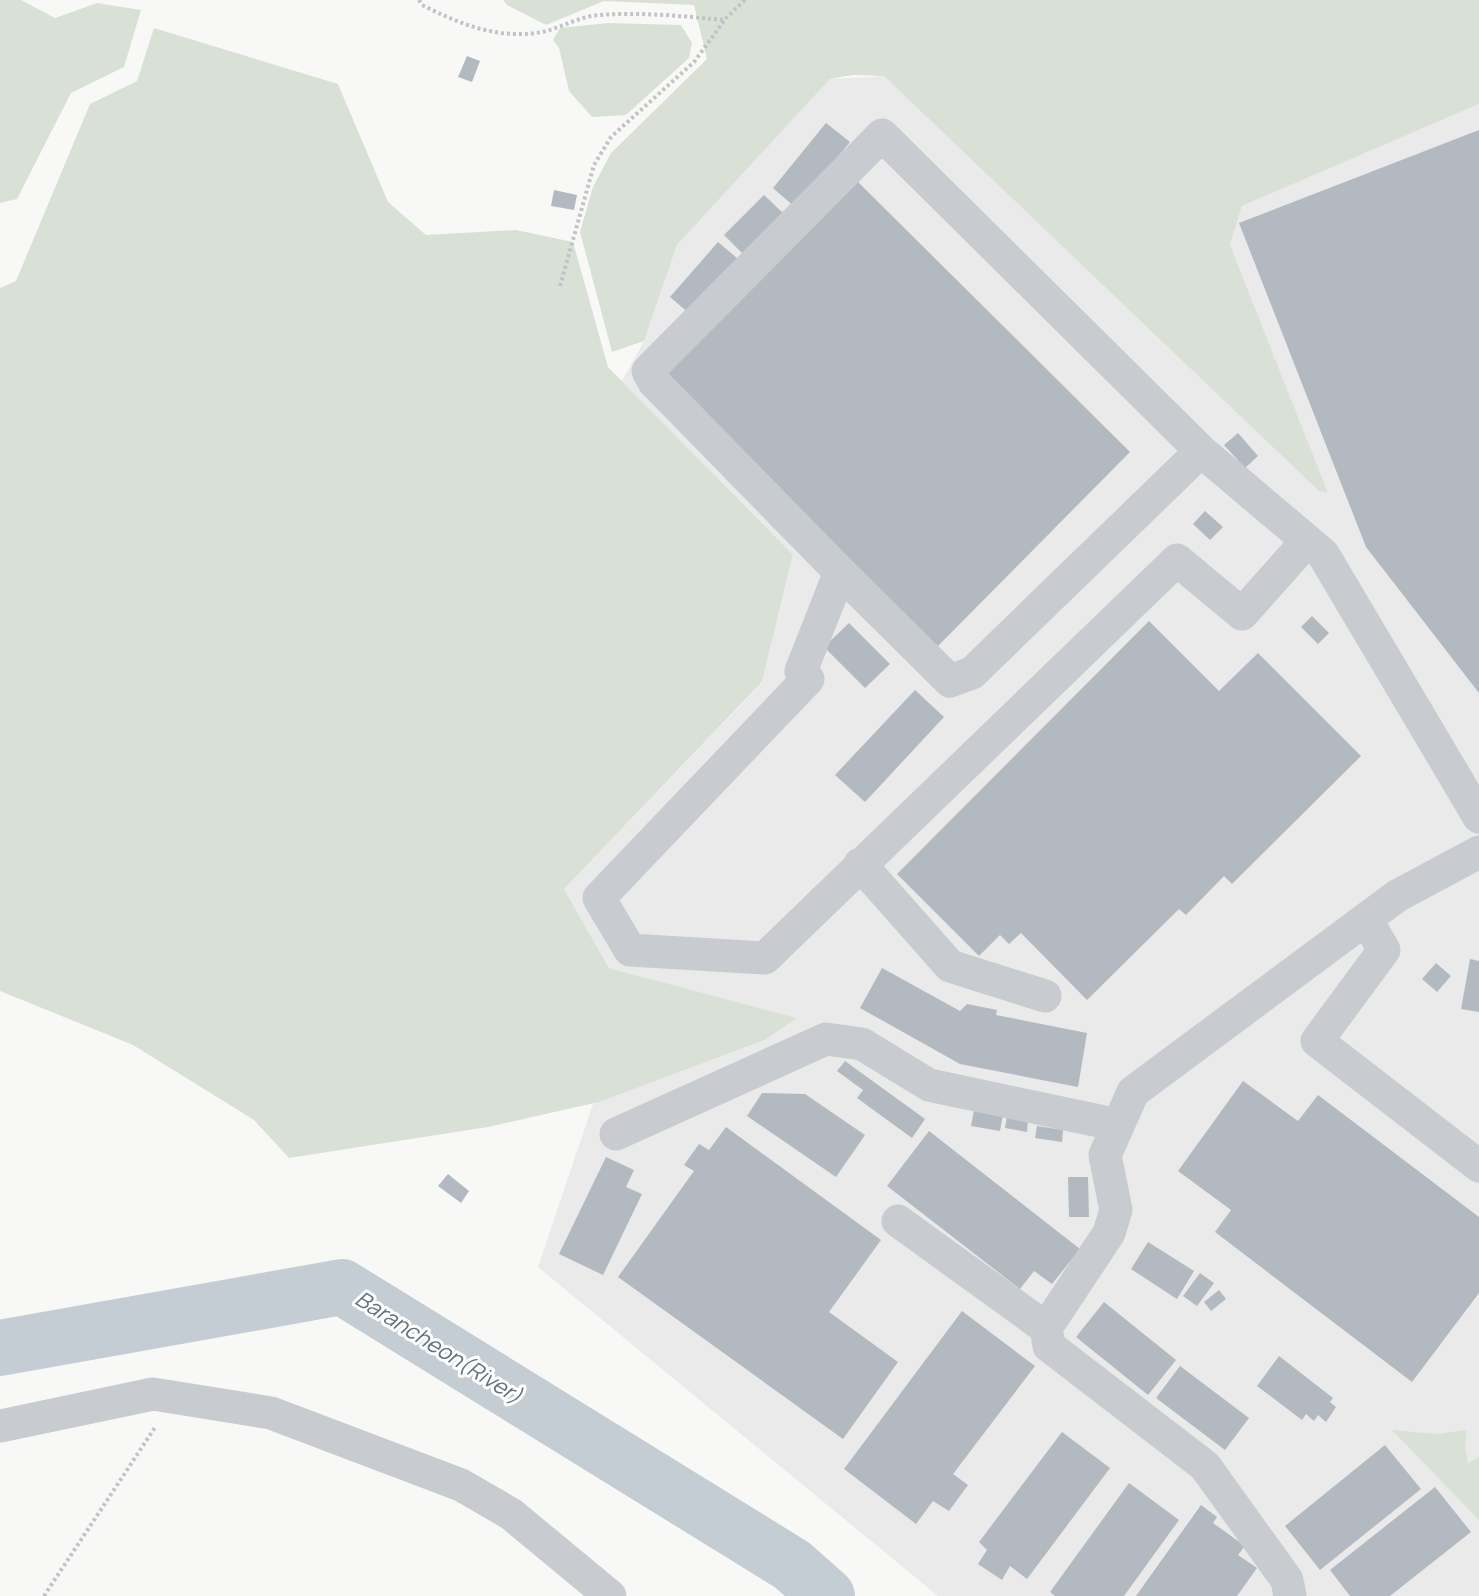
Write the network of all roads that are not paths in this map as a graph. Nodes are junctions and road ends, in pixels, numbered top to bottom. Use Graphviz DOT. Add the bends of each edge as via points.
graph roads {
  1 [pos="1201,451"];
  2 [pos="1307,541"];
  3 [pos="840,572"];
  4 [pos="1479,817"];
  5 [pos="1479,852"];
  6 [pos="860,864"];
  7 [pos="1366,919"];
  8 [pos="1045,996"];
  9 [pos="1119,1125"];
  10 [pos="616,1134"];
  11 [pos="1479,1166"];
  12 [pos="898,1221"];
  13 [pos="1046,1328"];
  14 [pos="0,1426"];
  15 [pos="610,1596"];
  16 [pos="1290,1596"];
  1 -- 2 [label="lane"];
  1 -- 3 [label="lane" via="972,673 950,681"];
  1 -- 3 [label="lane" via="882,135 648,371 654,382"];
  2 -- 4 [label="lane" via="1323,554"];
  2 -- 6 [label="lane" via="1242,614 1177,560"];
  3 -- 6 [label="lane" via="801,671 808,679 599,898 630,950 765,958"];
  5 -- 7 [label="lane" via="1397,896"];
  6 -- 8 [label="lane" via="950,966"];
  7 -- 9 [label="lane" via="1133,1092"];
  7 -- 11 [label="lane" via="1384,950 1317,1041"];
  9 -- 10 [label="lane" via="929,1084 862,1044 826,1039"];
  9 -- 13 [label="lane" via="1105,1155 1116,1210 1109,1233"];
  12 -- 13 [label="lane"];
  13 -- 16 [label="lane" via="1049,1346 1205,1466 1287,1580"];
  14 -- 15 [label="lane" via="153,1394 271,1413 461,1485 511,1514"];
}
